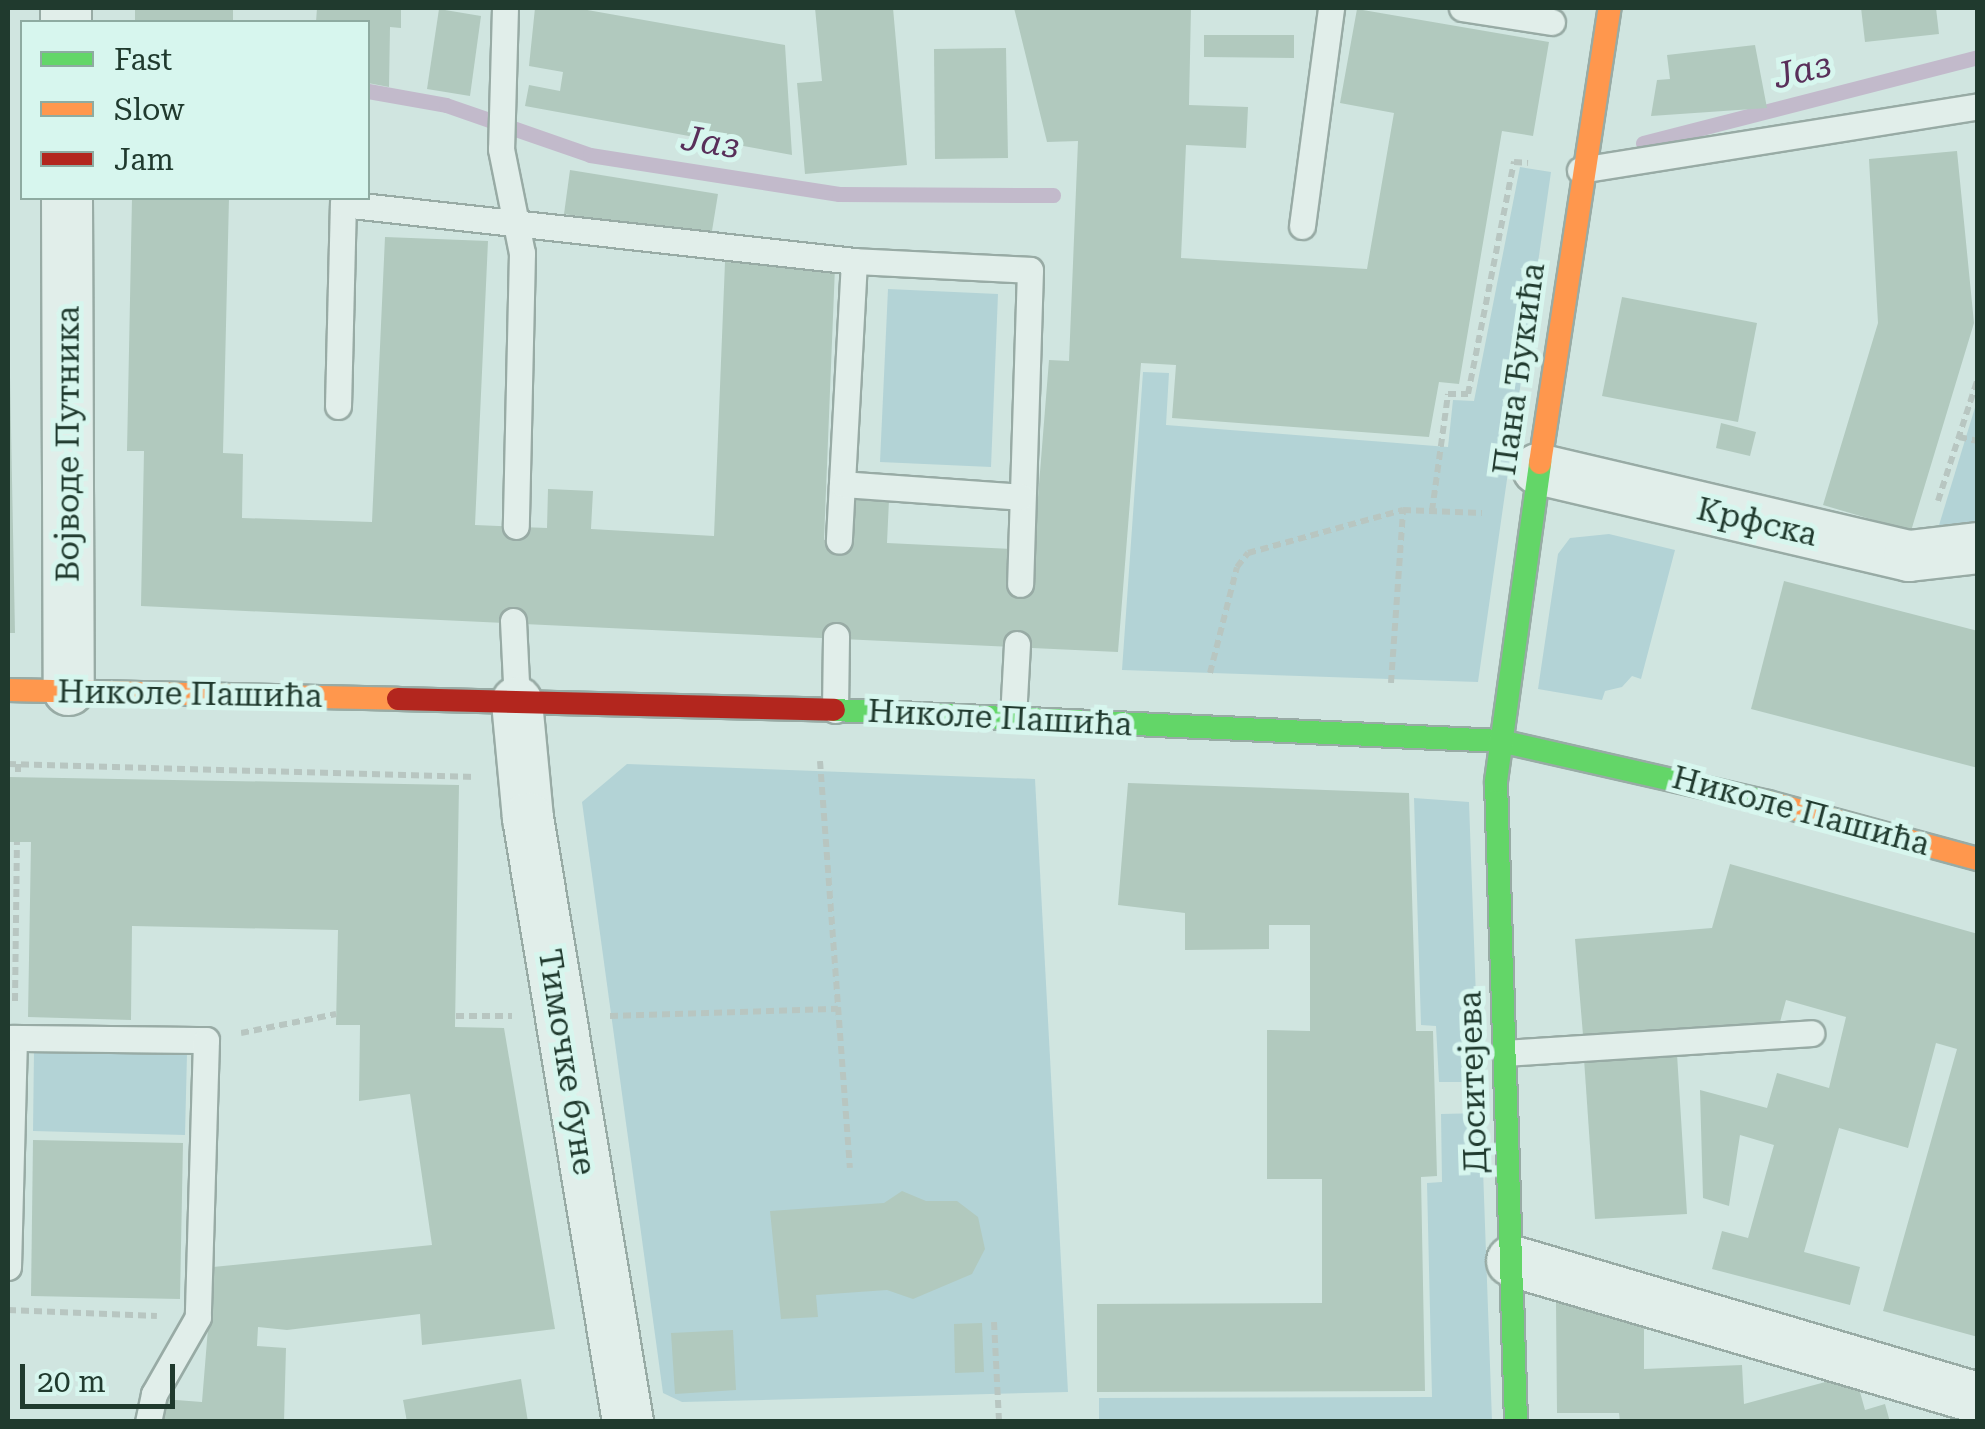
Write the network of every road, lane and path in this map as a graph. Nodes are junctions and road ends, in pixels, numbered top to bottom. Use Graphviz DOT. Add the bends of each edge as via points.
graph roads {
  1 [pos="506,8"];
  2 [pos="1332,8"];
  3 [pos="1462,8"];
  4 [pos="1610,8"];
  5 [pos="1552,22"];
  6 [pos="1978,106"];
  7 [pos="1580,170"];
  8 [pos="67,200"];
  9 [pos="518,222"];
  10 [pos="1302,226"];
  11 [pos="854,261"];
  12 [pos="1978,378"];
  13 [pos="338,406"];
  14 [pos="1959,438"];
  15 [pos="1978,441"];
  16 [pos="842,484"];
  17 [pos="1534,492"];
  18 [pos="1022,497"];
  19 [pos="1402,510"];
  20 [pos="1432,511"];
  21 [pos="516,526"];
  22 [pos="840,540"];
  23 [pos="1978,548"];
  24 [pos="1920,557"];
  25 [pos="1020,584"];
  26 [pos="512,621"];
  27 [pos="836,636"];
  28 [pos="1017,644"];
  29 [pos="1209,677"];
  30 [pos="8,690"];
  31 [pos="69,690"];
  32 [pos="1390,699"];
  33 [pos="518,702"];
  34 [pos="826,710"];
  35 [pos="1013,718"];
  36 [pos="1500,741"];
  37 [pos="8,764"];
  38 [pos="18,764"];
  39 [pos="18,777"];
  40 [pos="524,778"];
  41 [pos="17,842"];
  42 [pos="1978,859"];
  43 [pos="838,1009"];
  44 [pos="336,1014"];
  45 [pos="559,1016"];
  46 [pos="1810,1033"];
  47 [pos="11,1038"];
  48 [pos="206,1040"];
  49 [pos="1505,1052"];
  50 [pos="850,1168"];
  51 [pos="1512,1261"];
  52 [pos="8,1267"];
  53 [pos="8,1310"];
  54 [pos="198,1317"];
  55 [pos="994,1322"];
  56 [pos="1978,1398"];
  57 [pos="148,1422"];
  58 [pos="628,1422"];
  59 [pos="999,1422"];
  60 [pos="1516,1422"];
  1 -- 9 [label="lane" via="501,149"];
  2 -- 10 [label="lane"];
  3 -- 5 [label="lane"];
  4 -- 7 [label="street, Пана Ђукића"];
  6 -- 7 [label="lane"];
  7 -- 17 [label="street, Пана Ђукића"];
  7 -- 20 [label="path" via="1514,162 1468,394 1448,394"];
  8 -- 31 [label="street, Војводе Путника"];
  9 -- 11 [label="lane"];
  9 -- 13 [label="lane" via="343,204"];
  9 -- 21 [label="lane"];
  11 -- 16 [label="lane"];
  11 -- 18 [label="lane" via="1030,270"];
  12 -- 14 [label="path"];
  14 -- 15 [label="path"];
  14 -- 24 [label="path"];
  16 -- 18 [label="lane"];
  16 -- 22 [label="lane"];
  17 -- 20 [label="path"];
  17 -- 24 [label="street, Крфска"];
  17 -- 36 [label="street, Пана Ђукића"];
  18 -- 25 [label="lane"];
  19 -- 20 [label="path"];
  19 -- 29 [label="path" via="1248,553 1237,568"];
  19 -- 32 [label="path"];
  23 -- 24 [label="street, Крфска"];
  26 -- 33 [label="lane"];
  27 -- 34 [label="lane"];
  28 -- 35 [label="lane"];
  30 -- 31 [label="street, Николе Пашића"];
  31 -- 33 [label="street, Николе Пашића"];
  33 -- 34 [label="street, Николе Пашића"];
  33 -- 40 [label="street, Тимочке буне"];
  34 -- 35 [label="street, Николе Пашића"];
  34 -- 43 [label="path"];
  35 -- 36 [label="street, Николе Пашића"];
  36 -- 42 [label="street, Николе Пашића" via="1657,772"];
  36 -- 49 [label="street, Доситејева"];
  37 -- 38 [label="path"];
  38 -- 39 [label="path"];
  38 -- 40 [label="path"];
  40 -- 45 [label="street, Тимочке буне"];
  41 -- 47 [label="path"];
  43 -- 45 [label="path"];
  43 -- 50 [label="path"];
  44 -- 48 [label="path"];
  45 -- 58 [label="street, Тимочке буне" via="622,1261"];
  46 -- 49 [label="lane"];
  47 -- 48 [label="lane"];
  47 -- 52 [label="lane"];
  48 -- 54 [label="lane"];
  49 -- 51 [label="street, Доситејева"];
  51 -- 56 [label="street"];
  51 -- 60 [label="street, Доситејева"];
  53 -- 54 [label="path"];
  54 -- 57 [label="lane" via="154,1394"];
  55 -- 59 [label="path"];
}
